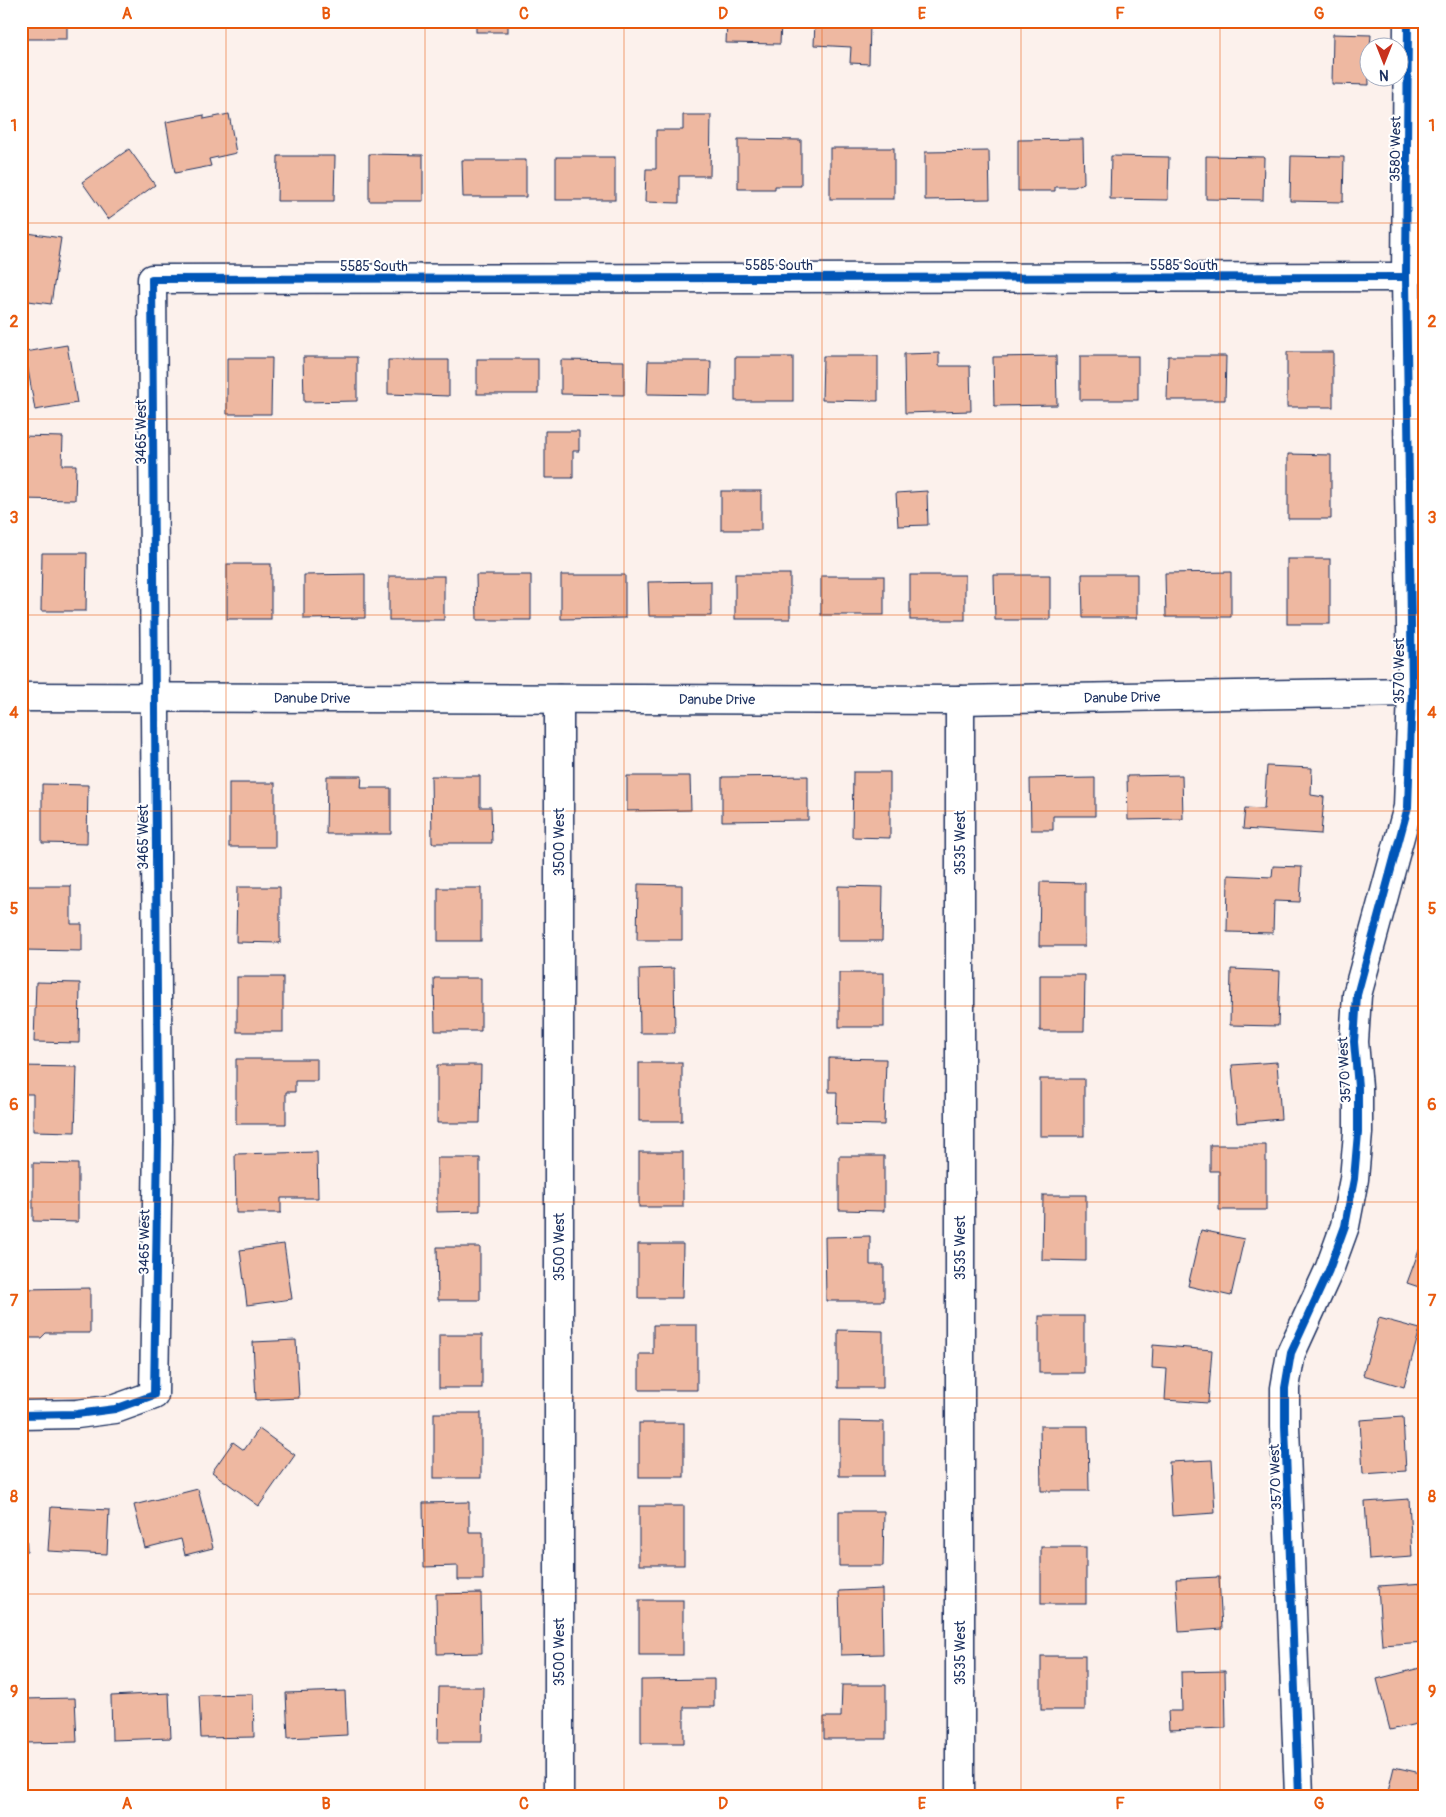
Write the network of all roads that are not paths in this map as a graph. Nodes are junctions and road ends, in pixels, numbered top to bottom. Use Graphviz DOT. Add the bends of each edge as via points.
graph roads {
  1 [pos="1408,21"];
  2 [pos="1406,277"];
  3 [pos="152,279"];
  4 [pos="1412,692"];
  5 [pos="21,697"];
  6 [pos="155,697"];
  7 [pos="559,699"];
  8 [pos="960,700"];
  9 [pos="21,1415"];
  10 [pos="559,1796"];
  11 [pos="960,1796"];
  12 [pos="1299,1796"];
  1 -- 2 [label="street, 3580 West"];
  2 -- 3 [label="street, 5585 South"];
  2 -- 4 [label="street, 3570 West"];
  3 -- 6 [label="street, 3465 West"];
  4 -- 8 [label="street, Danube Drive"];
  4 -- 12 [label="street, 3570 West" via="1408,807 1357,995 1354,1042 1358,1133 1346,1226 1291,1353 1285,1388"];
  5 -- 6 [label="street, Danube Drive"];
  6 -- 7 [label="street, Danube Drive"];
  6 -- 9 [label="street, 3465 West" via="158,1140 154,1395 114,1409 77,1414"];
  7 -- 8 [label="street, Danube Drive"];
  7 -- 10 [label="street, 3500 West"];
  8 -- 11 [label="street, 3535 West"];
}
